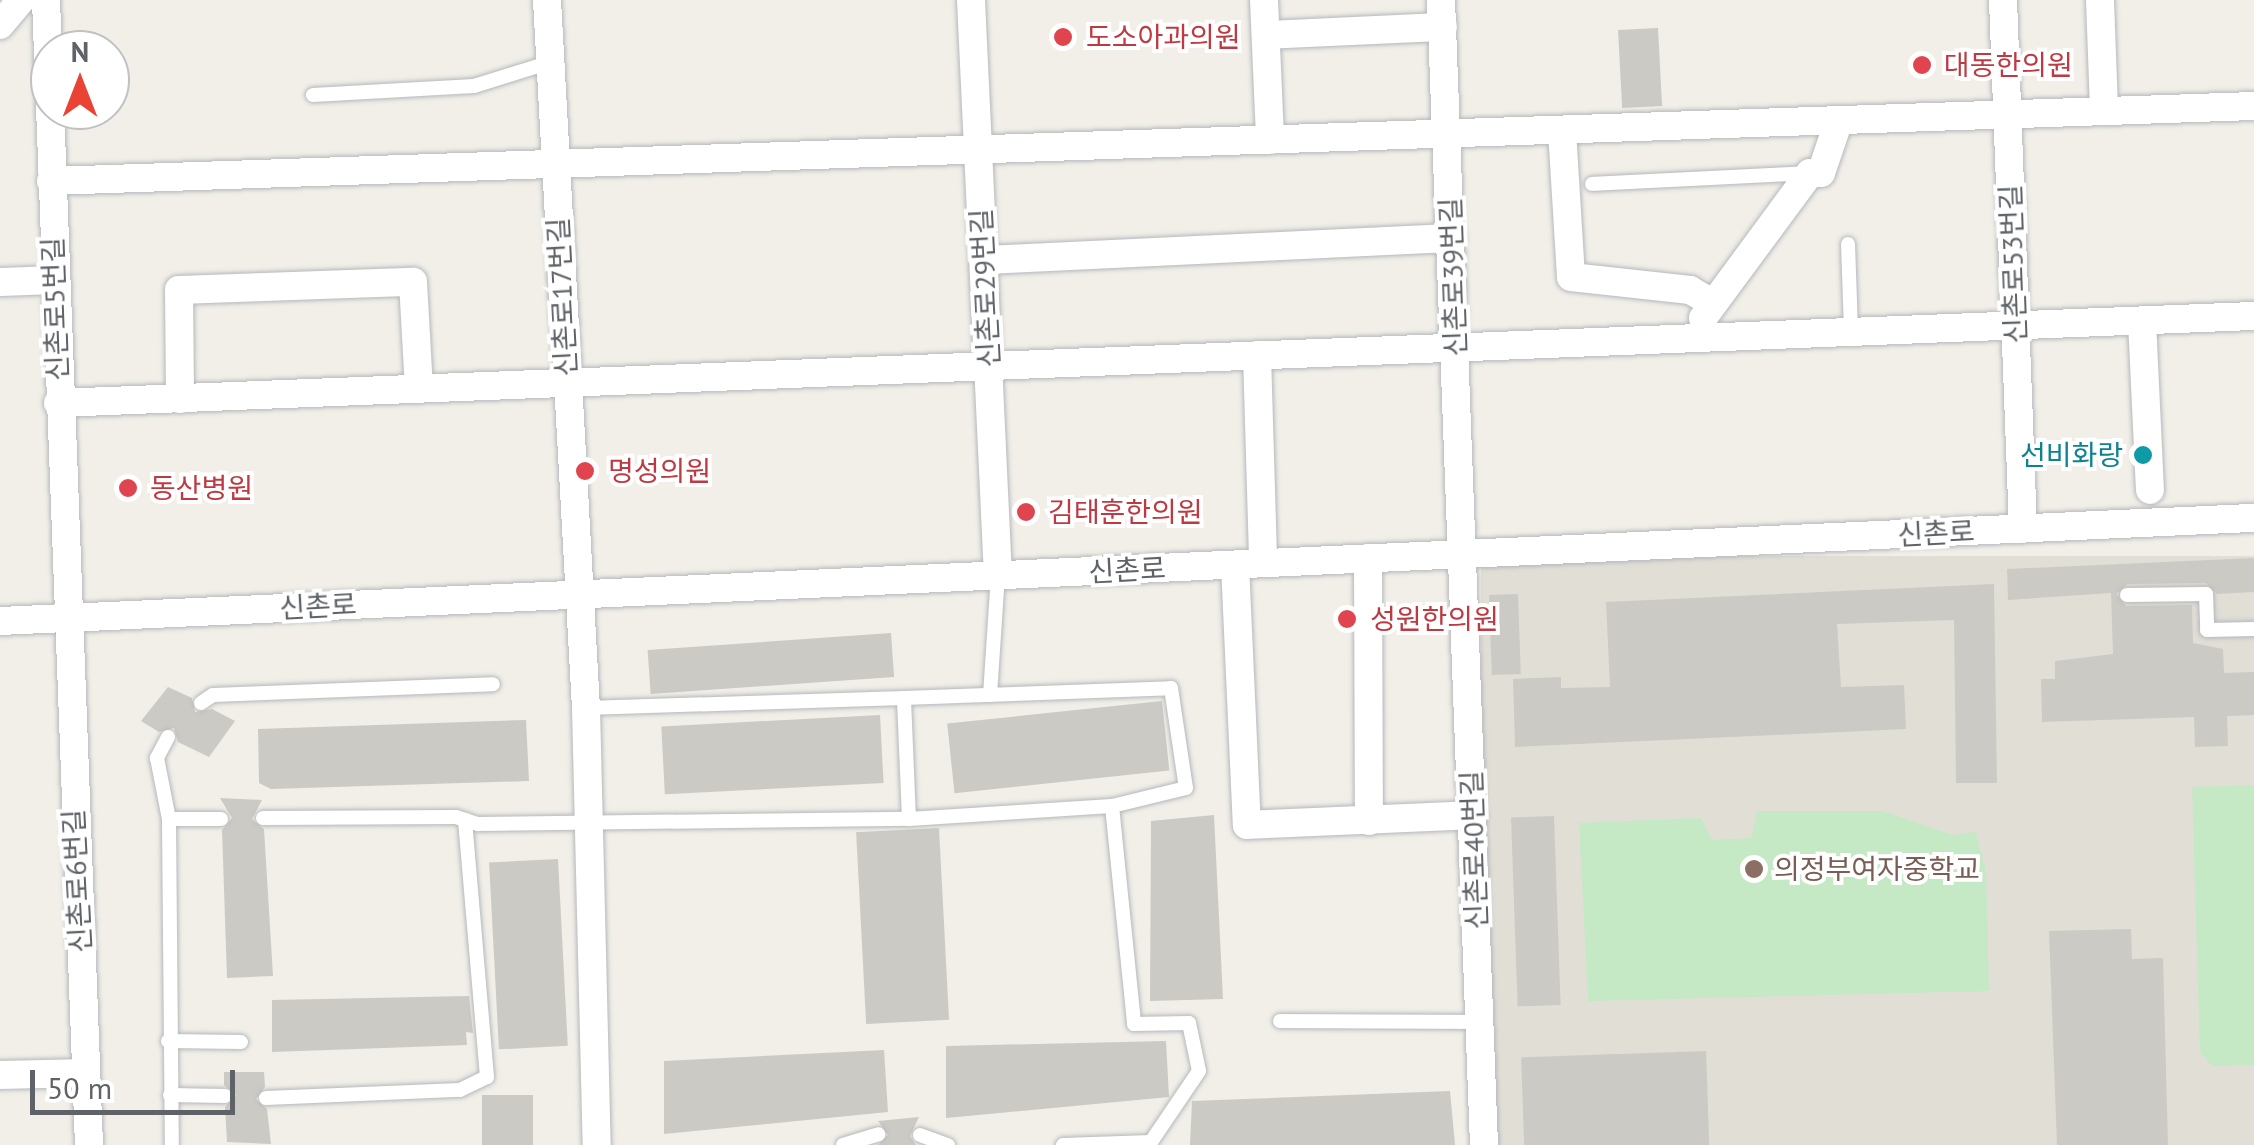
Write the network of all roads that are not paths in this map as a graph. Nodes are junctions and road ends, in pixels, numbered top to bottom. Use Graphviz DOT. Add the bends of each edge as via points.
graph roads {
  1 [pos="20,0"];
  2 [pos="46,0"];
  3 [pos="547,0"];
  4 [pos="972,0"];
  5 [pos="1264,0"];
  6 [pos="2003,0"];
  7 [pos="2100,0"];
  8 [pos="1442,13"];
  9 [pos="0,25"];
  10 [pos="1266,35"];
  11 [pos="550,62"];
  12 [pos="313,94"];
  13 [pos="2254,106"];
  14 [pos="2104,112"];
  15 [pos="2008,114"];
  16 [pos="1839,120"];
  17 [pos="1562,130"];
  18 [pos="1447,134"];
  19 [pos="1270,140"];
  20 [pos="978,150"];
  21 [pos="556,164"];
  22 [pos="1810,173"];
  23 [pos="51,181"];
  24 [pos="1592,184"];
  25 [pos="1451,238"];
  26 [pos="1848,244"];
  27 [pos="984,260"];
  28 [pos="54,280"];
  29 [pos="0,282"];
  30 [pos="1709,302"];
  31 [pos="2254,316"];
  32 [pos="2142,321"];
  33 [pos="2015,326"];
  34 [pos="1852,332"];
  35 [pos="1695,338"];
  36 [pos="1456,348"];
  37 [pos="1257,356"];
  38 [pos="988,366"];
  39 [pos="566,383"];
  40 [pos="419,388"];
  41 [pos="180,398"];
  42 [pos="58,403"];
  43 [pos="2150,490"];
  44 [pos="2254,518"];
  45 [pos="2023,529"];
  46 [pos="1464,554"];
  47 [pos="1368,558"];
  48 [pos="1264,563"];
  49 [pos="1235,565"];
  50 [pos="998,576"];
  51 [pos="577,594"];
  52 [pos="2127,594"];
  53 [pos="65,618"];
  54 [pos="0,621"];
  55 [pos="2254,630"];
  56 [pos="493,684"];
  57 [pos="990,695"];
  58 [pos="904,698"];
  59 [pos="201,703"];
  60 [pos="586,708"];
  61 [pos="168,736"];
  62 [pos="1112,806"];
  63 [pos="1473,815"];
  64 [pos="263,818"];
  65 [pos="169,819"];
  66 [pos="221,819"];
  67 [pos="908,819"];
  68 [pos="466,820"];
  69 [pos="1369,820"];
  70 [pos="590,821"];
  71 [pos="1280,1021"];
  72 [pos="1480,1022"];
  73 [pos="168,1040"];
  74 [pos="242,1042"];
  75 [pos="86,1073"];
  76 [pos="0,1075"];
  77 [pos="170,1095"];
  78 [pos="225,1096"];
  79 [pos="266,1098"];
  80 [pos="878,1134"];
  81 [pos="920,1136"];
  82 [pos="1151,1143"];
  83 [pos="89,1145"];
  84 [pos="172,1145"];
  85 [pos="596,1145"];
  86 [pos="842,1145"];
  87 [pos="948,1145"];
  88 [pos="1063,1145"];
  89 [pos="1484,1145"];
  1 -- 9 [label="street"];
  2 -- 23 [label="street, 신촌로5번길"];
  3 -- 11 [label="street, 신촌로17번길"];
  4 -- 20 [label="street, 신촌로29번길"];
  5 -- 10 [label="street"];
  6 -- 15 [label="street, 신촌로53번길"];
  7 -- 14 [label="street"];
  8 -- 10 [label="street"];
  8 -- 18 [label="street, 신촌로39번길"];
  10 -- 19 [label="street"];
  11 -- 12 [label="lane" via="474,86"];
  11 -- 21 [label="street, 신촌로17번길"];
  13 -- 14 [label="street"];
  14 -- 15 [label="street"];
  15 -- 16 [label="street"];
  15 -- 33 [label="street, 신촌로53번길"];
  16 -- 17 [label="street"];
  16 -- 22 [label="street" via="1822,173"];
  17 -- 18 [label="street"];
  17 -- 30 [label="street" via="1571,277 1690,290"];
  18 -- 19 [label="street"];
  18 -- 25 [label="street, 신촌로39번길"];
  19 -- 20 [label="street"];
  20 -- 21 [label="street"];
  20 -- 27 [label="street, 신촌로29번길"];
  21 -- 23 [label="street"];
  21 -- 39 [label="street, 신촌로17번길"];
  22 -- 24 [label="lane"];
  22 -- 30 [label="street"];
  23 -- 28 [label="street, 신촌로5번길"];
  25 -- 27 [label="street"];
  25 -- 36 [label="street, 신촌로39번길"];
  26 -- 34 [label="lane"];
  27 -- 38 [label="street, 신촌로29번길"];
  28 -- 29 [label="street"];
  28 -- 42 [label="street, 신촌로5번길"];
  30 -- 35 [label="street"];
  31 -- 32 [label="street"];
  32 -- 33 [label="street"];
  32 -- 43 [label="street"];
  33 -- 34 [label="street"];
  33 -- 45 [label="street, 신촌로53번길"];
  34 -- 35 [label="street"];
  35 -- 36 [label="street"];
  36 -- 37 [label="street"];
  36 -- 46 [label="street, 신촌로39번길"];
  37 -- 38 [label="street"];
  37 -- 48 [label="street"];
  38 -- 39 [label="street"];
  38 -- 50 [label="street, 신촌로29번길"];
  39 -- 40 [label="street"];
  39 -- 51 [label="street, 신촌로17번길"];
  40 -- 41 [label="street"];
  40 -- 41 [label="street" via="412,282 179,290"];
  41 -- 42 [label="street"];
  42 -- 53 [label="street, 신촌로5번길"];
  44 -- 45 [label="street, 신촌로"];
  45 -- 46 [label="street, 신촌로"];
  46 -- 47 [label="street, 신촌로"];
  46 -- 63 [label="street, 신촌로40번길"];
  47 -- 48 [label="street, 신촌로"];
  47 -- 69 [label="street"];
  48 -- 49 [label="street, 신촌로"];
  49 -- 50 [label="street, 신촌로"];
  49 -- 69 [label="street" via="1247,825"];
  50 -- 51 [label="street, 신촌로"];
  50 -- 57 [label="lane"];
  51 -- 53 [label="street, 신촌로"];
  51 -- 60 [label="street, 신촌로17번길"];
  52 -- 55 [label="lane" via="2206,594 2207,630"];
  53 -- 54 [label="street, 신촌로"];
  53 -- 75 [label="street, 신촌로6번길"];
  56 -- 59 [label="lane" via="213,695"];
  57 -- 58 [label="lane"];
  57 -- 62 [label="lane" via="1170,688 1186,788"];
  58 -- 60 [label="lane"];
  58 -- 67 [label="lane"];
  60 -- 70 [label="street, 신촌로17번길"];
  61 -- 65 [label="lane" via="158,758"];
  62 -- 67 [label="lane"];
  62 -- 82 [label="lane" via="1134,1024 1188,1023 1199,1071"];
  63 -- 69 [label="street"];
  63 -- 72 [label="street, 신촌로40번길"];
  64 -- 68 [label="lane"];
  65 -- 66 [label="lane"];
  65 -- 73 [label="lane"];
  67 -- 70 [label="lane"];
  68 -- 70 [label="lane"];
  68 -- 79 [label="lane" via="487,1077 460,1090"];
  70 -- 85 [label="street, 신촌로17번길"];
  71 -- 72 [label="lane"];
  72 -- 89 [label="street, 신촌로40번길"];
  73 -- 74 [label="lane"];
  73 -- 77 [label="lane"];
  75 -- 76 [label="street"];
  75 -- 83 [label="street, 신촌로6번길"];
  77 -- 78 [label="lane"];
  77 -- 84 [label="lane"];
  80 -- 86 [label="lane"];
  81 -- 87 [label="lane"];
  82 -- 88 [label="lane"];
}
